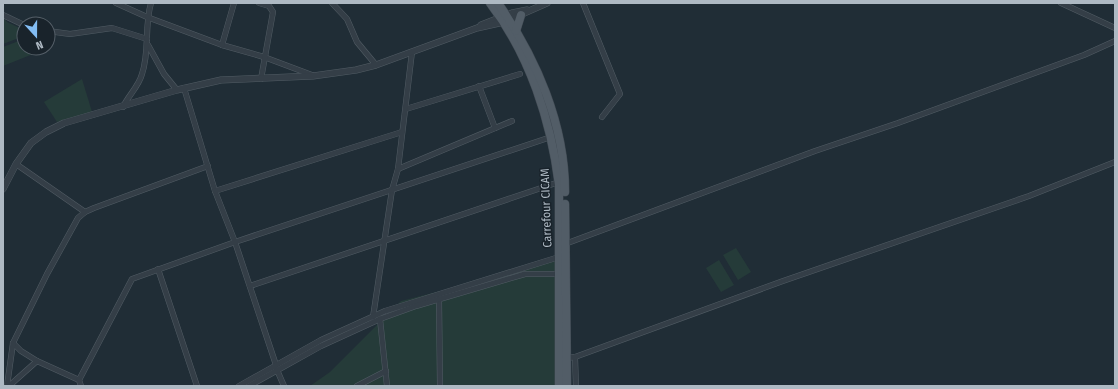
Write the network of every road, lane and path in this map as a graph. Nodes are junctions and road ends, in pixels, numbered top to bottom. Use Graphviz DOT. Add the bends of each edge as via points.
graph roads {
  1 [pos="116,3"];
  2 [pos="151,3"];
  3 [pos="234,3"];
  4 [pos="259,3"];
  5 [pos="332,3"];
  6 [pos="490,3"];
  7 [pos="498,3"];
  8 [pos="547,3"];
  9 [pos="583,3"];
  10 [pos="1061,3"];
  11 [pos="128,5"];
  12 [pos="531,10"];
  13 [pos="3,15"];
  14 [pos="521,15"];
  15 [pos="147,17"];
  16 [pos="505,19"];
  17 [pos="16,21"];
  18 [pos="1115,28"];
  19 [pos="516,31"];
  20 [pos="56,32"];
  21 [pos="1115,41"];
  22 [pos="147,42"];
  23 [pos="222,45"];
  24 [pos="412,52"];
  25 [pos="264,57"];
  26 [pos="376,64"];
  27 [pos="520,74"];
  28 [pos="313,76"];
  29 [pos="261,79"];
  30 [pos="479,86"];
  31 [pos="184,88"];
  32 [pos="177,90"];
  33 [pos="123,107"];
  34 [pos="406,109"];
  35 [pos="602,117"];
  36 [pos="512,121"];
  37 [pos="495,128"];
  38 [pos="402,132"];
  39 [pos="551,137"];
  40 [pos="1115,162"];
  41 [pos="16,164"];
  42 [pos="208,166"];
  43 [pos="398,168"];
  44 [pos="559,182"];
  45 [pos="3,189"];
  46 [pos="392,190"];
  47 [pos="215,191"];
  48 [pos="85,212"];
  49 [pos="385,240"];
  50 [pos="235,242"];
  51 [pos="565,244"];
  52 [pos="559,257"];
  53 [pos="158,269"];
  54 [pos="559,274"];
  55 [pos="250,286"];
  56 [pos="439,299"];
  57 [pos="373,317"];
  58 [pos="380,319"];
  59 [pos="13,343"];
  60 [pos="575,357"];
  61 [pos="566,358"];
  62 [pos="37,361"];
  63 [pos="277,368"];
  64 [pos="386,371"];
  65 [pos="79,380"];
  66 [pos="8,386"];
  67 [pos="81,386"];
  68 [pos="197,386"];
  69 [pos="239,386"];
  70 [pos="249,386"];
  71 [pos="284,386"];
  72 [pos="357,386"];
  73 [pos="387,386"];
  74 [pos="440,386"];
  75 [pos="559,386"];
  76 [pos="567,386"];
  77 [pos="576,386"];
  1 -- 11 [label="street"];
  2 -- 15 [label="street"];
  3 -- 23 [label="street"];
  4 -- 25 [label="street" via="269,6 273,12"];
  5 -- 26 [label="street" via="347,19 357,42"];
  6 -- 16 [label="main road"];
  7 -- 16 [label="main road"];
  8 -- 12 [label="street"];
  9 -- 35 [label="street" via="620,94"];
  10 -- 18 [label="street"];
  11 -- 15 [label="street"];
  12 -- 14 [label="street"];
  12 -- 16 [label="street"];
  13 -- 17 [label="street"];
  14 -- 16 [label="street"];
  14 -- 19 [label="main road"];
  15 -- 22 [label="street"];
  15 -- 23 [label="street"];
  16 -- 19 [label="main road"];
  16 -- 24 [label="street"];
  16 -- 39 [label="main road, Carrefour CICAM" via="539,93"];
  19 -- 51 [label="main road" via="546,93 559,142 565,185"];
  20 -- 22 [label="street" via="70,34 112,28"];
  21 -- 51 [label="street" via="1084,55 822,148"];
  22 -- 32 [label="street" via="164,74"];
  22 -- 33 [label="street" via="142,75"];
  23 -- 25 [label="street"];
  24 -- 26 [label="street"];
  24 -- 34 [label="street"];
  25 -- 28 [label="street"];
  25 -- 29 [label="street"];
  26 -- 28 [label="street" via="338,74"];
  27 -- 30 [label="street"];
  28 -- 29 [label="street"];
  29 -- 31 [label="street" via="220,80"];
  30 -- 34 [label="street"];
  30 -- 37 [label="street"];
  31 -- 32 [label="street"];
  31 -- 42 [label="street"];
  32 -- 33 [label="street"];
  33 -- 41 [label="street" via="64,123 46,132 30,143"];
  34 -- 38 [label="street"];
  36 -- 37 [label="street"];
  37 -- 43 [label="street"];
  38 -- 43 [label="street"];
  38 -- 47 [label="street"];
  39 -- 44 [label="main road, Carrefour CICAM"];
  39 -- 46 [label="street"];
  40 -- 60 [label="street" via="1029,196 783,280"];
  41 -- 45 [label="street"];
  41 -- 48 [label="street"];
  42 -- 47 [label="street"];
  42 -- 48 [label="street"];
  43 -- 46 [label="street"];
  44 -- 49 [label="street"];
  44 -- 52 [label="main road, Carrefour CICAM"];
  46 -- 49 [label="street"];
  46 -- 50 [label="street"];
  47 -- 50 [label="street"];
  48 -- 59 [label="street" via="78,218 47,274"];
  49 -- 55 [label="street"];
  49 -- 57 [label="street"];
  50 -- 53 [label="street"];
  50 -- 55 [label="street"];
  51 -- 61 [label="main road"];
  52 -- 54 [label="main road, Carrefour CICAM"];
  52 -- 57 [label="street"];
  53 -- 65 [label="street" via="132,279"];
  53 -- 68 [label="street"];
  54 -- 56 [label="street" via="524,274"];
  54 -- 75 [label="main road, Carrefour CICAM"];
  55 -- 63 [label="street"];
  56 -- 58 [label="street"];
  56 -- 74 [label="street"];
  57 -- 63 [label="street" via="321,340"];
  58 -- 63 [label="street"];
  58 -- 64 [label="street"];
  59 -- 62 [label="street"];
  59 -- 66 [label="street"];
  60 -- 61 [label="street"];
  60 -- 77 [label="street"];
  61 -- 76 [label="main road"];
  62 -- 65 [label="street"];
  62 -- 66 [label="street"];
  63 -- 69 [label="street"];
  63 -- 70 [label="street"];
  63 -- 71 [label="street"];
  64 -- 72 [label="street"];
  64 -- 73 [label="street"];
  65 -- 67 [label="street"];
}
